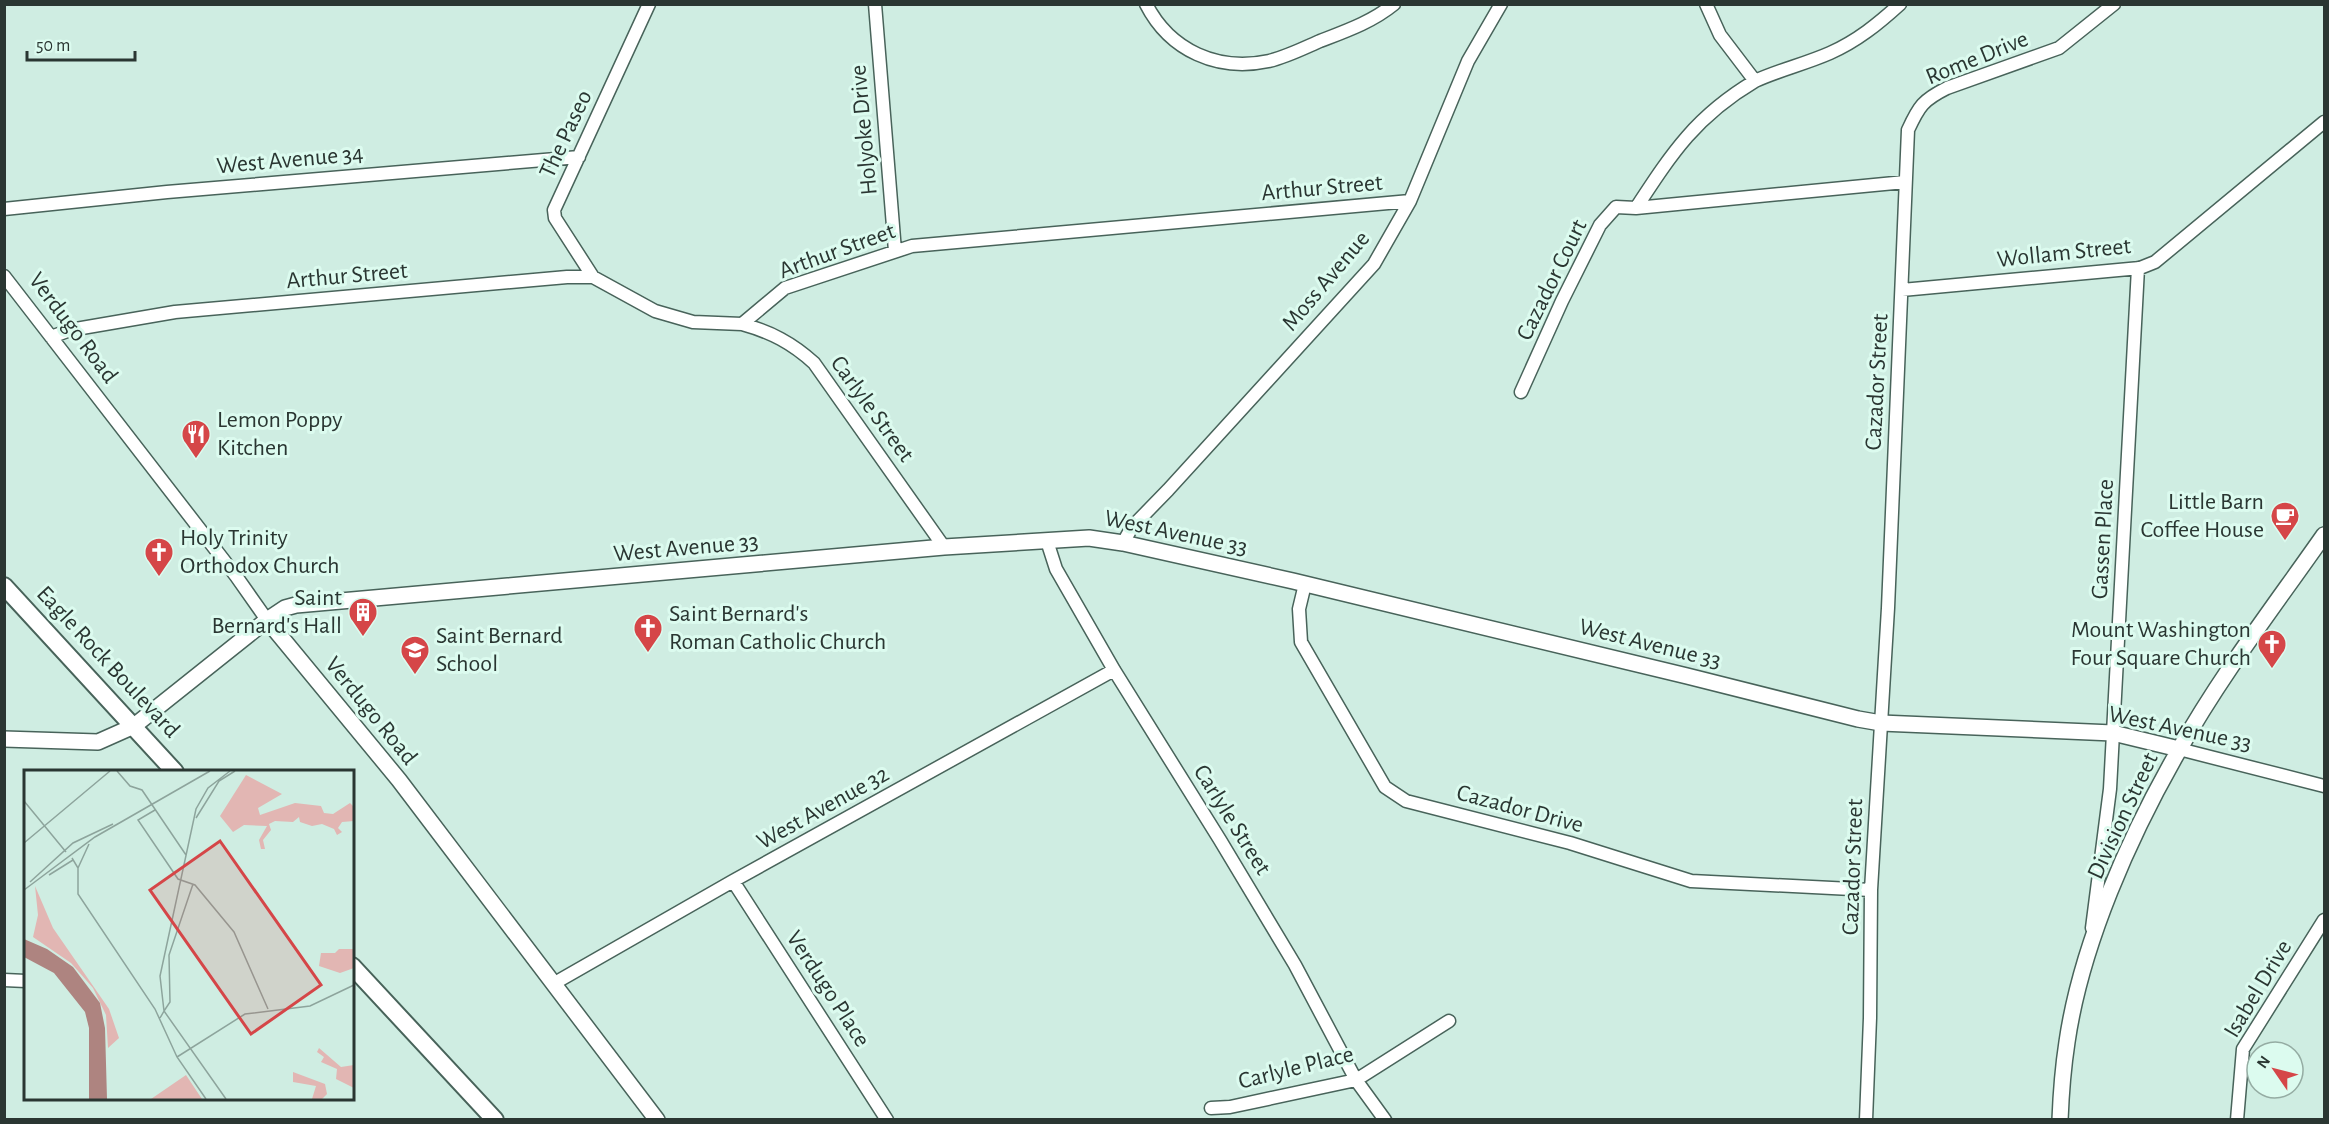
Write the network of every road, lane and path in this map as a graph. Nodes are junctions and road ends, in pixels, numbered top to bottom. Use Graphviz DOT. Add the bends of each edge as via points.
graph roads {
  1 [pos="649,4"];
  2 [pos="874,4"];
  3 [pos="1146,4"];
  4 [pos="1394,4"];
  5 [pos="1501,4"];
  6 [pos="1706,4"];
  7 [pos="1899,4"];
  8 [pos="2114,4"];
  9 [pos="1755,81"];
  10 [pos="2325,122"];
  11 [pos="579,157"];
  12 [pos="1905,182"];
  13 [pos="1410,201"];
  14 [pos="1636,208"];
  15 [pos="4,209"];
  16 [pos="895,251"];
  17 [pos="2138,268"];
  18 [pos="4,276"];
  19 [pos="593,277"];
  20 [pos="1902,290"];
  21 [pos="742,324"];
  22 [pos="51,338"];
  23 [pos="1521,392"];
  24 [pos="2325,535"];
  25 [pos="1047,541"];
  26 [pos="1123,543"];
  27 [pos="944,547"];
  28 [pos="1305,584"];
  29 [pos="4,586"];
  30 [pos="267,620"];
  31 [pos="1114,670"];
  32 [pos="1881,723"];
  33 [pos="134,726"];
  34 [pos="2113,733"];
  35 [pos="4,739"];
  36 [pos="2179,749"];
  37 [pos="174,770"];
  38 [pos="2325,786"];
  39 [pos="734,881"];
  40 [pos="1871,890"];
  41 [pos="2325,920"];
  42 [pos="2088,955"];
  43 [pos="356,975"];
  44 [pos="4,980"];
  45 [pos="24,981"];
  46 [pos="554,984"];
  47 [pos="1449,1021"];
  48 [pos="1356,1080"];
  49 [pos="1211,1108"];
  50 [pos="495,1119"];
  51 [pos="657,1119"];
  52 [pos="887,1119"];
  53 [pos="1385,1119"];
  54 [pos="1866,1119"];
  55 [pos="2060,1119"];
  56 [pos="2237,1119"];
  1 -- 11 [label="street, The Paseo"];
  2 -- 16 [label="street, Holyoke Drive"];
  3 -- 4 [label="street" via="1180,46 1214,61 1252,64 1272,60 1366,23"];
  5 -- 13 [label="street, Moss Avenue" via="1468,61"];
  6 -- 9 [label="street" via="1720,35"];
  7 -- 9 [label="street" via="1857,40"];
  8 -- 12 [label="street, Rome Drive" via="2059,48 1929,97 1908,130"];
  9 -- 14 [label="street" via="1693,128"];
  10 -- 17 [label="street, Wollam Street" via="2155,262"];
  11 -- 15 [label="street, West Avenue 34"];
  11 -- 19 [label="street, The Paseo" via="554,210 555,218"];
  12 -- 14 [label="street"];
  12 -- 20 [label="street, Cazador Street"];
  13 -- 16 [label="street, Arthur Street" via="912,246"];
  13 -- 26 [label="street, Moss Avenue" via="1374,264 1132,527"];
  14 -- 23 [label="street, Cazador Court" via="1616,207 1600,225"];
  16 -- 21 [label="street, Arthur Street" via="785,288"];
  17 -- 20 [label="street, Wollam Street"];
  17 -- 34 [label="street, Gassen Place"];
  18 -- 22 [label="street, Verdugo Road"];
  19 -- 21 [label="street, Arthur Street" via="655,311 693,322"];
  19 -- 22 [label="street, Arthur Street" via="172,313 70,330"];
  20 -- 32 [label="street, Cazador Street"];
  21 -- 27 [label="street, Carlyle Street" via="782,338 814,363"];
  22 -- 30 [label="street, Verdugo Road"];
  24 -- 36 [label="street, Division Street"];
  25 -- 26 [label="street, West Avenue 33" via="1089,538"];
  25 -- 27 [label="street, West Avenue 33"];
  25 -- 31 [label="street, Carlyle Street" via="1056,569"];
  26 -- 28 [label="street, West Avenue 33"];
  27 -- 30 [label="street, West Avenue 33" via="296,605"];
  28 -- 32 [label="street, West Avenue 33"];
  28 -- 40 [label="street, Cazador Drive" via="1299,609 1300,642 1385,787 1395,796 1691,880"];
  29 -- 33 [label="main road, Eagle Rock Boulevard"];
  30 -- 33 [label="street, West Avenue 33"];
  30 -- 46 [label="street, Verdugo Road" via="399,780"];
  31 -- 39 [label="street, West Avenue 32"];
  31 -- 48 [label="street, Carlyle Street" via="1289,955"];
  32 -- 34 [label="street, West Avenue 33"];
  32 -- 40 [label="street, Cazador Street"];
  33 -- 35 [label="street, West Avenue 33" via="98,742"];
  33 -- 37 [label="main road, Eagle Rock Boulevard"];
  34 -- 36 [label="street, West Avenue 33"];
  34 -- 42 [label="street, Gassen Place" via="2109,801"];
  36 -- 38 [label="street, West Avenue 33"];
  36 -- 42 [label="street, Division Street" via="2118,876"];
  39 -- 46 [label="street, West Avenue 32"];
  39 -- 52 [label="street, Verdugo Place"];
  40 -- 54 [label="street, Cazador Street"];
  41 -- 56 [label="street, Isabel Drive" via="2243,1049"];
  42 -- 55 [label="street, Division Street" via="2067,1040"];
  43 -- 50 [label="main road"];
  44 -- 45 [label="street"];
  46 -- 51 [label="street, Verdugo Road"];
  47 -- 48 [label="street, Carlyle Place"];
  48 -- 49 [label="street, Carlyle Place"];
  48 -- 53 [label="street, Carlyle Street"];
}
